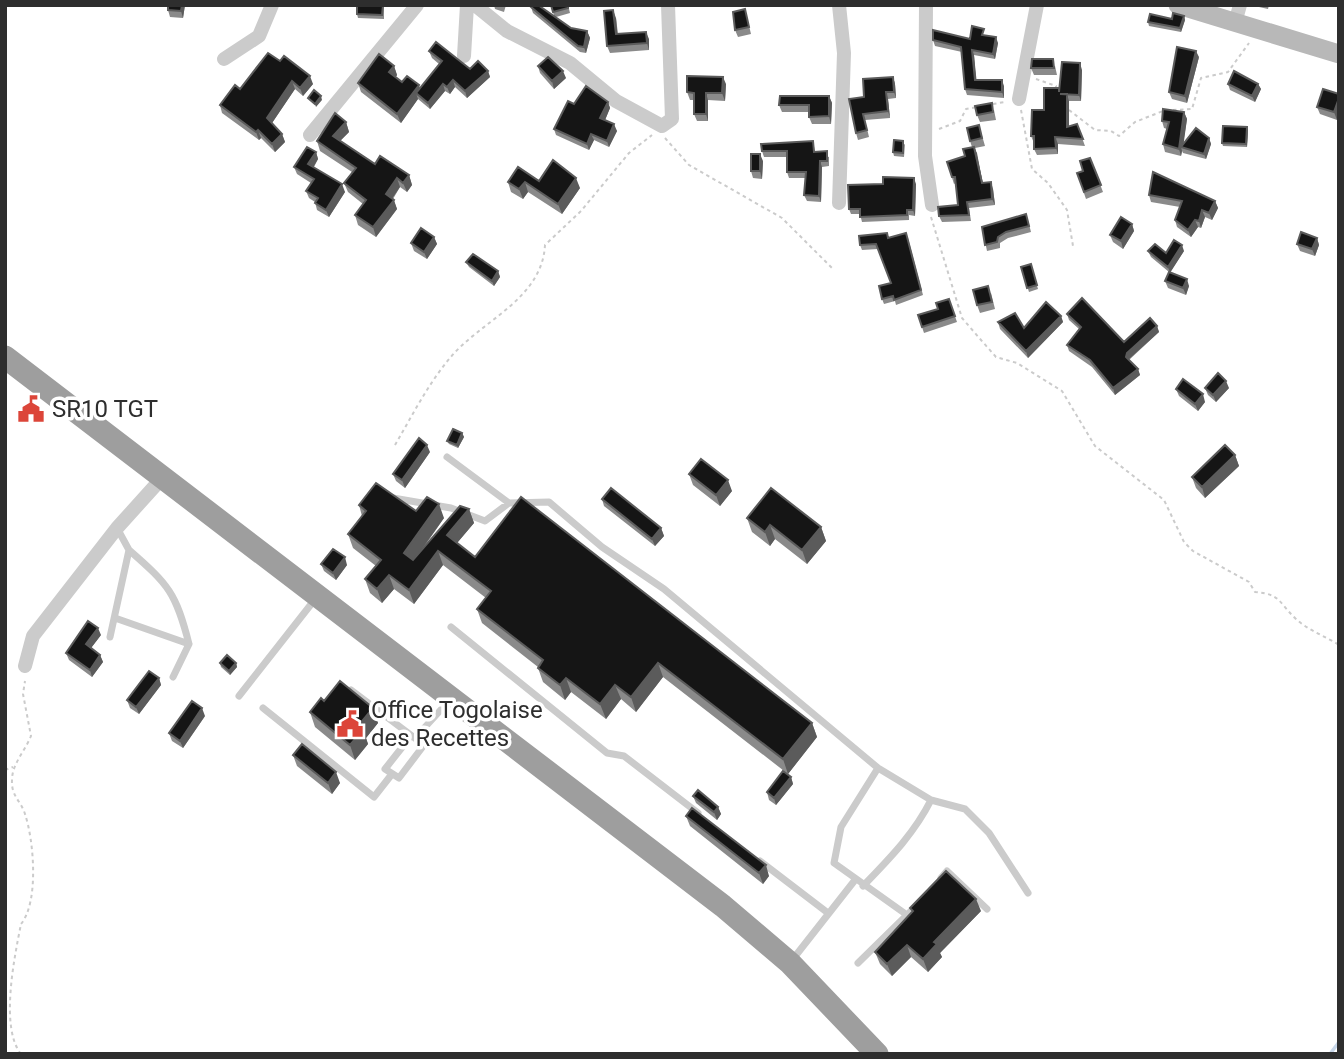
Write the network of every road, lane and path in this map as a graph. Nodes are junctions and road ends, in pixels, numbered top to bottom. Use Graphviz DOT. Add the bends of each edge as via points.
graph roads {
  1 [pos="272,5"];
  2 [pos="417,5"];
  3 [pos="467,5"];
  4 [pos="475,5"];
  5 [pos="668,5"];
  6 [pos="839,5"];
  7 [pos="926,5"];
  8 [pos="1037,5"];
  9 [pos="1178,5"];
  10 [pos="1238,14"];
  11 [pos="1255,29"];
  12 [pos="1339,54"];
  13 [pos="464,56"];
  14 [pos="224,59"];
  15 [pos="1022,78"];
  16 [pos="1056,94"];
  17 [pos="1019,99"];
  18 [pos="993,104"];
  19 [pos="980,107"];
  20 [pos="1065,107"];
  21 [pos="925,134"];
  22 [pos="310,135"];
  23 [pos="839,203"];
  24 [pos="932,205"];
  25 [pos="1073,246"];
  26 [pos="833,269"];
  27 [pos="5,357"];
  28 [pos="394,445"];
  29 [pos="447,457"];
  30 [pos="163,477"];
  31 [pos="390,497"];
  32 [pos="509,503"];
  33 [pos="117,528"];
  34 [pos="129,550"];
  35 [pos="319,595"];
  36 [pos="116,618"];
  37 [pos="451,627"];
  38 [pos="110,637"];
  39 [pos="189,644"];
  40 [pos="1339,645"];
  41 [pos="25,666"];
  42 [pos="173,677"];
  43 [pos="351,690"];
  44 [pos="239,696"];
  45 [pos="451,699"];
  46 [pos="263,708"];
  47 [pos="413,737"];
  48 [pos="14,767"];
  49 [pos="878,768"];
  50 [pos="5,770"];
  51 [pos="392,774"];
  52 [pos="931,800"];
  53 [pos="706,819"];
  54 [pos="750,853"];
  55 [pos="855,880"];
  56 [pos="863,886"];
  57 [pos="931,889"];
  58 [pos="1028,893"];
  59 [pos="915,906"];
  60 [pos="987,909"];
  61 [pos="828,913"];
  62 [pos="907,915"];
  63 [pos="790,963"];
  64 [pos="858,963"];
  65 [pos="21,1054"];
  66 [pos="877,1054"];
  1 -- 14 [label="street" via="259,36"];
  2 -- 22 [label="street"];
  3 -- 13 [label="street"];
  4 -- 5 [label="street" via="507,30 570,62 616,101 662,126 673,119"];
  6 -- 23 [label="street" via="844,53"];
  7 -- 21 [label="street"];
  8 -- 15 [label="street"];
  9 -- 10 [label="main road"];
  10 -- 11 [label="main road"];
  11 -- 12 [label="main road"];
  11 -- 20 [label="path" via="1244,54 1228,72 1201,78 1192,109 1162,111 1135,122 1119,136 1095,130"];
  15 -- 16 [label="path" via="1044,79 1056,86"];
  15 -- 17 [label="street"];
  17 -- 18 [label="path"];
  17 -- 25 [label="path" via="1032,169 1067,210"];
  19 -- 21 [label="path" via="967,109 960,121"];
  21 -- 24 [label="street"];
  24 -- 40 [label="path" via="931,220 962,318 996,357 1017,363 1062,391 1096,446 1164,500 1193,551 1249,582 1255,592 1283,601 1295,618"];
  26 -- 28 [label="path" via="782,218 689,165 658,130 629,153 582,211 545,245 533,278 508,310 450,358"];
  27 -- 30 [label="highway"];
  29 -- 32 [label="lane"];
  30 -- 33 [label="street"];
  30 -- 35 [label="highway"];
  31 -- 32 [label="lane" via="450,508 485,521"];
  32 -- 49 [label="lane" via="549,502 664,589"];
  33 -- 34 [label="lane"];
  33 -- 41 [label="street" via="33,636"];
  34 -- 36 [label="lane"];
  34 -- 39 [label="lane" via="179,603"];
  35 -- 44 [label="lane"];
  35 -- 45 [label="highway"];
  36 -- 38 [label="lane"];
  36 -- 39 [label="lane"];
  37 -- 53 [label="lane" via="607,752 624,756"];
  39 -- 42 [label="lane"];
  41 -- 48 [label="path" via="23,694 32,736"];
  43 -- 47 [label="lane"];
  45 -- 47 [label="lane"];
  45 -- 63 [label="highway" via="723,906"];
  46 -- 51 [label="lane" via="374,797"];
  47 -- 51 [label="lane" via="385,769"];
  47 -- 51 [label="lane" via="424,745 399,778"];
  48 -- 50 [label="path"];
  48 -- 65 [label="path" via="14,799 25,811 33,867 30,914 21,924 5,1020 10,1045"];
  49 -- 52 [label="lane"];
  49 -- 55 [label="lane" via="841,827 834,863"];
  52 -- 56 [label="lane" via="902,846"];
  52 -- 58 [label="lane" via="965,809 989,833"];
  54 -- 61 [label="lane"];
  55 -- 56 [label="lane"];
  55 -- 61 [label="lane"];
  56 -- 62 [label="lane"];
  57 -- 60 [label="lane" via="947,871"];
  59 -- 62 [label="lane"];
  61 -- 63 [label="lane"];
  62 -- 64 [label="lane"];
  63 -- 66 [label="highway"];
}
